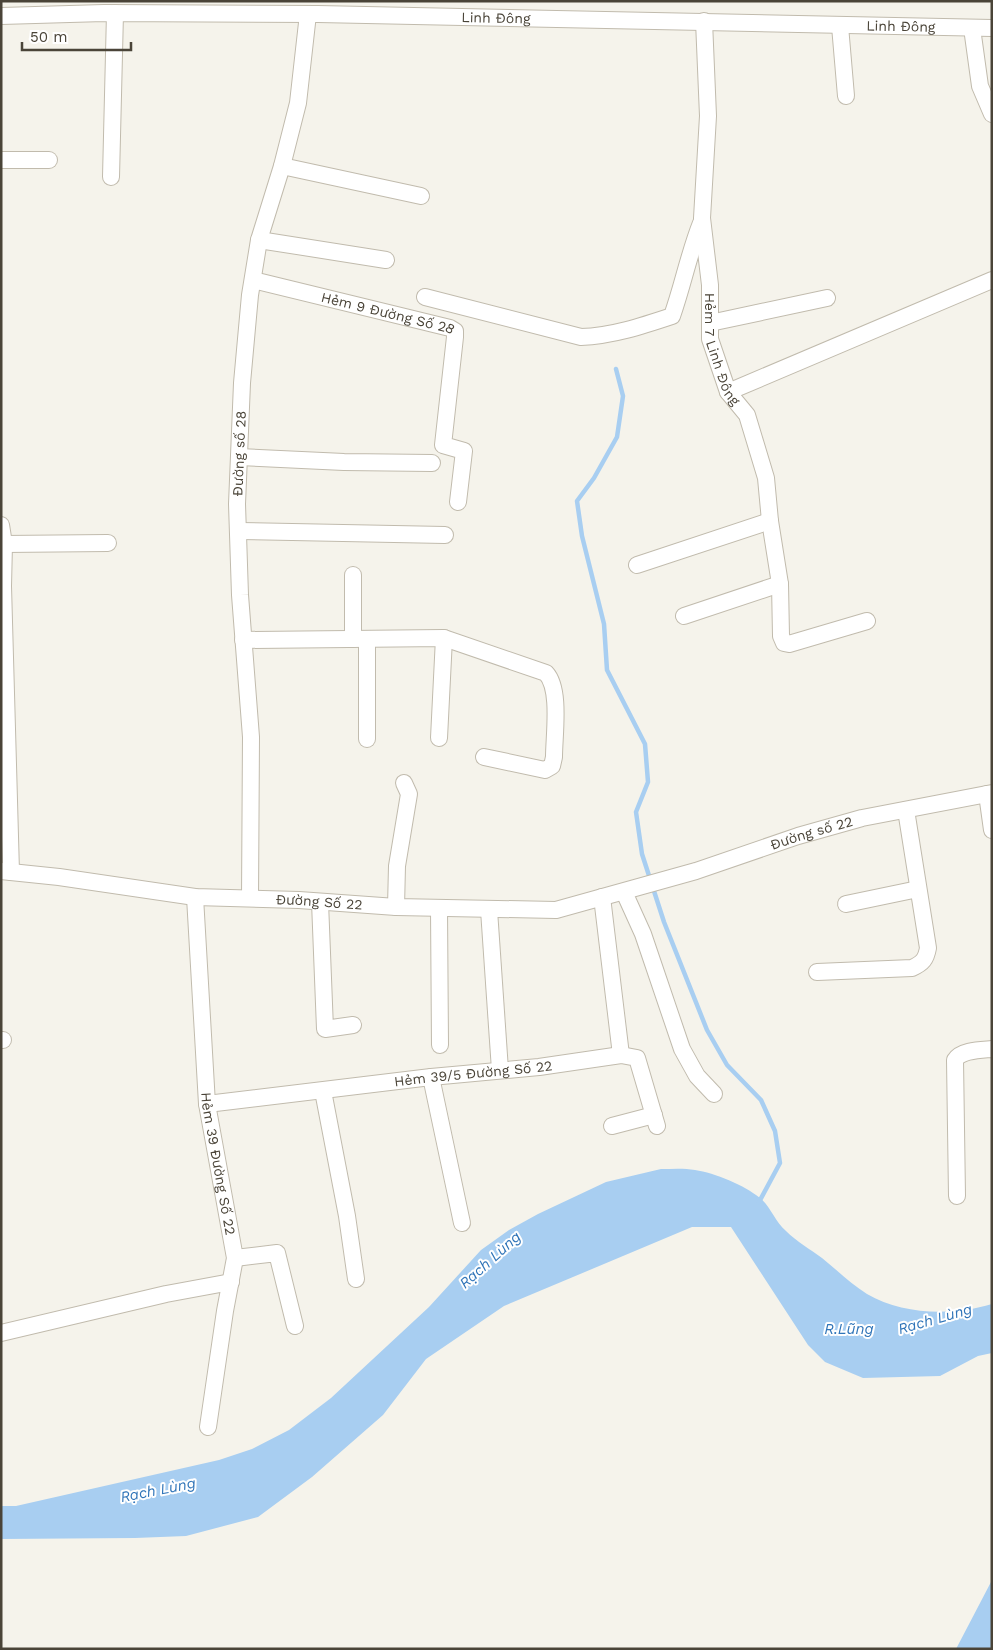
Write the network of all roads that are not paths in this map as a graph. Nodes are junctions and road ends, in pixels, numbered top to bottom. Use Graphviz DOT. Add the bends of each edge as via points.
graph roads {
  1 [pos="48,8"];
  2 [pos="107,9"];
  3 [pos="308,14"];
  4 [pos="1,16"];
  5 [pos="704,21"];
  6 [pos="840,26"];
  7 [pos="972,28"];
  8 [pos="992,28"];
  9 [pos="846,96"];
  10 [pos="992,114"];
  11 [pos="1,160"];
  12 [pos="49,160"];
  13 [pos="282,166"];
  14 [pos="111,177"];
  15 [pos="421,196"];
  16 [pos="702,218"];
  17 [pos="259,240"];
  18 [pos="386,260"];
  19 [pos="253,280"];
  20 [pos="992,280"];
  21 [pos="425,296"];
  22 [pos="827,298"];
  23 [pos="710,323"];
  24 [pos="728,392"];
  25 [pos="239,458"];
  26 [pos="432,463"];
  27 [pos="458,502"];
  28 [pos="770,521"];
  29 [pos="238,531"];
  30 [pos="445,534"];
  31 [pos="2,535"];
  32 [pos="108,543"];
  33 [pos="637,565"];
  34 [pos="353,575"];
  35 [pos="780,584"];
  36 [pos="2,597"];
  37 [pos="684,616"];
  38 [pos="867,621"];
  39 [pos="444,638"];
  40 [pos="360,639"];
  41 [pos="243,640"];
  42 [pos="439,738"];
  43 [pos="367,739"];
  44 [pos="484,757"];
  45 [pos="404,782"];
  46 [pos="989,794"];
  47 [pos="906,810"];
  48 [pos="992,830"];
  49 [pos="6,872"];
  50 [pos="918,889"];
  51 [pos="630,891"];
  52 [pos="195,897"];
  53 [pos="250,898"];
  54 [pos="602,898"];
  55 [pos="320,902"];
  56 [pos="846,904"];
  57 [pos="396,907"];
  58 [pos="438,908"];
  59 [pos="489,910"];
  60 [pos="817,972"];
  61 [pos="353,1025"];
  62 [pos="440,1045"];
  63 [pos="992,1048"];
  64 [pos="621,1055"];
  65 [pos="500,1070"];
  66 [pos="431,1077"];
  67 [pos="323,1091"];
  68 [pos="714,1094"];
  69 [pos="207,1104"];
  70 [pos="612,1126"];
  71 [pos="956,1196"];
  72 [pos="462,1223"];
  73 [pos="235,1258"];
  74 [pos="356,1279"];
  75 [pos="231,1282"];
  76 [pos="295,1326"];
  77 [pos="1,1333"];
  78 [pos="208,1427"];
  1 -- 2 [label="street, Linh Đông"];
  1 -- 4 [label="street, Linh Đông"];
  2 -- 3 [label="street, Linh Đông"];
  2 -- 14 [label="street"];
  3 -- 5 [label="street, Linh Đông"];
  3 -- 13 [label="street, Đường số 28" via="298,103"];
  5 -- 6 [label="street, Linh Đông"];
  5 -- 16 [label="street, Hẻm 7 Linh Đông" via="708,116"];
  6 -- 7 [label="street, Linh Đông"];
  6 -- 9 [label="street"];
  7 -- 8 [label="street, Linh Đông"];
  7 -- 10 [label="street" via="980,86"];
  11 -- 12 [label="street"];
  13 -- 15 [label="street"];
  13 -- 17 [label="street, Đường số 28"];
  16 -- 21 [label="street" via="672,316 633,328 580,337"];
  16 -- 23 [label="street, Hẻm 7 Linh Đông" via="710,285"];
  17 -- 18 [label="street"];
  17 -- 19 [label="street, Đường số 28"];
  19 -- 25 [label="street, Đường số 28" via="242,383"];
  19 -- 27 [label="street, Hẻm 9 Đường Số 28" via="455,331 443,445 464,451"];
  20 -- 24 [label="street"];
  22 -- 23 [label="street"];
  23 -- 24 [label="street, Hẻm 7 Linh Đông" via="710,339"];
  24 -- 28 [label="street, Hẻm 7 Linh Đông" via="747,415 766,478"];
  25 -- 26 [label="street"];
  25 -- 29 [label="street, Đường số 28"];
  28 -- 33 [label="street"];
  28 -- 35 [label="street, Hẻm 7 Linh Đông"];
  29 -- 30 [label="street"];
  29 -- 41 [label="street, Đường số 28"];
  31 -- 32 [label="street"];
  31 -- 36 [label="street"];
  34 -- 40 [label="street"];
  35 -- 37 [label="street"];
  35 -- 38 [label="street, Hẻm 7 Linh Đông" via="784,643"];
  36 -- 49 [label="street"];
  39 -- 40 [label="street"];
  39 -- 42 [label="street"];
  39 -- 44 [label="street" via="546,673 551,678 555,692 552,766 545,770"];
  40 -- 41 [label="street"];
  40 -- 43 [label="street"];
  41 -- 53 [label="street, Đường số 28" via="251,737"];
  45 -- 57 [label="street" via="409,794 397,866"];
  46 -- 47 [label="street, Đường số 22"];
  46 -- 48 [label="street"];
  47 -- 50 [label="street"];
  47 -- 51 [label="street, Đường số 22" via="862,818 798,836"];
  49 -- 52 [label="street, Đường Số 22"];
  50 -- 56 [label="street"];
  50 -- 60 [label="street" via="928,948 924,961 912,968"];
  51 -- 54 [label="street, Đường Số 22"];
  51 -- 68 [label="street" via="682,1049 697,1076"];
  52 -- 53 [label="street, Đường Số 22"];
  52 -- 69 [label="street, Hẻm 39 Đường Số 22"];
  53 -- 55 [label="street, Đường Số 22"];
  54 -- 59 [label="street, Đường Số 22" via="556,910"];
  54 -- 64 [label="street"];
  55 -- 57 [label="street, Đường Số 22"];
  55 -- 61 [label="street" via="325,1028"];
  57 -- 58 [label="street, Đường Số 22"];
  58 -- 59 [label="street, Đường Số 22"];
  58 -- 62 [label="street"];
  59 -- 65 [label="street"];
  63 -- 71 [label="street" via="961,1054 955,1060"];
  64 -- 65 [label="street, Hẻm 39/5 Đường Số 22"];
  64 -- 70 [label="street" via="637,1058 656,1120"];
  65 -- 66 [label="street, Hẻm 39/5 Đường Số 22"];
  66 -- 67 [label="street, Hẻm 39/5 Đường Số 22"];
  66 -- 72 [label="street"];
  67 -- 69 [label="street, Hẻm 39/5 Đường Số 22"];
  67 -- 74 [label="street"];
  69 -- 73 [label="street, Hẻm 39 Đường Số 22"];
  73 -- 75 [label="street, Hẻm 39 Đường Số 22"];
  73 -- 76 [label="street" via="277,1253"];
  75 -- 77 [label="street"];
  75 -- 78 [label="street, Hẻm 39 Đường Số 22"];
}
